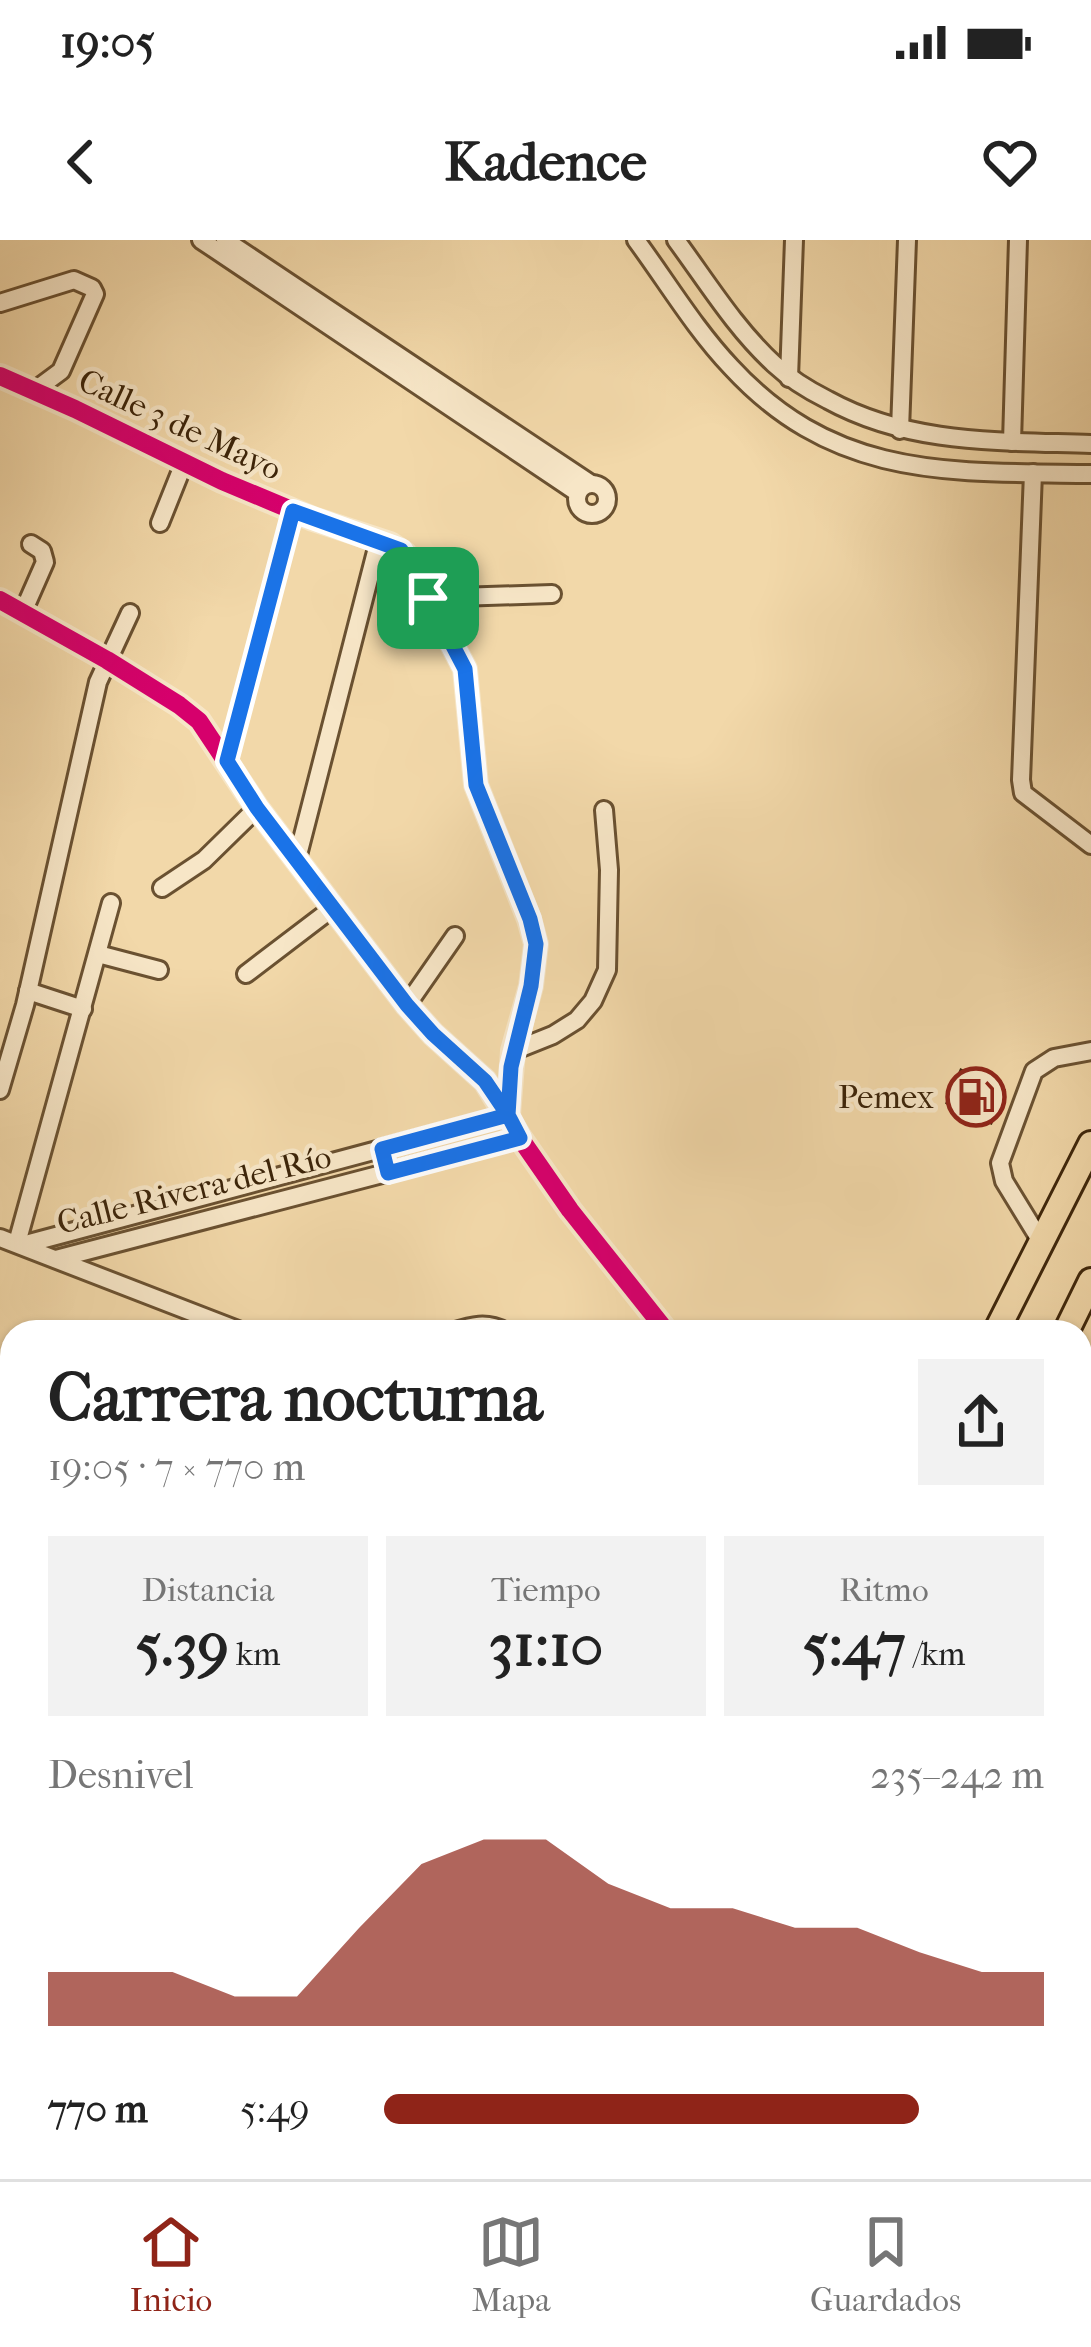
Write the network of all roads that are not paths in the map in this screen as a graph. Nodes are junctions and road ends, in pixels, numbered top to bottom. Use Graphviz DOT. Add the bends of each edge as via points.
graph roads {
  1 [pos="201,240"];
  2 [pos="225,240"];
  3 [pos="636,240"];
  4 [pos="794,240"];
  5 [pos="907,240"];
  6 [pos="1018,240"];
  7 [pos="681,241"];
  8 [pos="694,264"];
  9 [pos="655,266"];
  10 [pos="669,284"];
  11 [pos="0,303"];
  12 [pos="0,376"];
  13 [pos="789,378"];
  14 [pos="34,391"];
  15 [pos="900,430"];
  16 [pos="1012,442"];
  17 [pos="1067,443"];
  18 [pos="1091,444"];
  19 [pos="184,463"];
  20 [pos="1034,473"];
  21 [pos="1068,474"];
  22 [pos="1091,474"];
  23 [pos="293,511"];
  24 [pos="160,523"];
  25 [pos="379,540"];
  26 [pos="32,544"];
  27 [pos="552,594"];
  28 [pos="428,598"];
  29 [pos="0,600"];
  30 [pos="23,612"];
  31 [pos="130,613"];
  32 [pos="107,659"];
  33 [pos="227,761"];
  34 [pos="257,808"];
  35 [pos="604,810"];
  36 [pos="1091,845"];
  37 [pos="297,859"];
  38 [pos="162,888"];
  39 [pos="111,903"];
  40 [pos="334,907"];
  41 [pos="454,936"];
  42 [pos="98,954"];
  43 [pos="159,970"];
  44 [pos="246,974"];
  45 [pos="28,991"];
  46 [pos="407,1005"];
  47 [pos="83,1009"];
  48 [pos="513,1051"];
  49 [pos="1091,1051"];
  50 [pos="0,1090"];
  51 [pos="508,1115"];
  52 [pos="520,1138"];
  53 [pos="1091,1144"];
  54 [pos="382,1149"];
  55 [pos="388,1173"];
  56 [pos="216,1194"];
  57 [pos="221,1217"];
  58 [pos="13,1242"];
  59 [pos="1042,1243"];
  60 [pos="56,1259"];
  61 [pos="1091,1281"];
  62 [pos="195,1320"];
  63 [pos="657,1320"];
  64 [pos="1002,1320"];
  65 [pos="1072,1320"];
  1 -- 2 [label="street" via="584,489"];
  3 -- 9 [label="street"];
  4 -- 13 [label="street"];
  5 -- 15 [label="street"];
  6 -- 16 [label="street"];
  7 -- 8 [label="street"];
  7 -- 9 [label="street"];
  8 -- 10 [label="street"];
  8 -- 13 [label="street"];
  9 -- 10 [label="street"];
  10 -- 20 [label="street" via="752,388 832,442 920,468"];
  11 -- 14 [label="street" via="74,280 95,294 62,371"];
  12 -- 14 [label="street, Calle 3 de Mayo"];
  13 -- 15 [label="street"];
  14 -- 19 [label="street, Calle 3 de Mayo"];
  15 -- 16 [label="street"];
  16 -- 17 [label="street"];
  17 -- 18 [label="street"];
  17 -- 21 [label="street"];
  19 -- 23 [label="street, Calle 3 de Mayo"];
  19 -- 24 [label="street"];
  20 -- 21 [label="street"];
  20 -- 36 [label="street" via="1021,780 1023,793"];
  21 -- 22 [label="street"];
  23 -- 25 [label="street, Calle 3 de Mayo"];
  23 -- 33 [label="street"];
  25 -- 28 [label="street, Calle 3 de Mayo" via="405,554"];
  25 -- 37 [label="street"];
  26 -- 30 [label="street" via="45,562"];
  27 -- 28 [label="street"];
  28 -- 48 [label="street, Calle 3 de Mayo" via="465,669 476,785 536,944"];
  29 -- 30 [label="street"];
  30 -- 32 [label="street"];
  31 -- 32 [label="street"];
  32 -- 33 [label="street" via="191,713"];
  32 -- 45 [label="street"];
  33 -- 34 [label="street"];
  34 -- 37 [label="street"];
  34 -- 38 [label="street"];
  35 -- 48 [label="street" via="607,970 577,1020"];
  37 -- 40 [label="street"];
  39 -- 42 [label="street"];
  40 -- 44 [label="street"];
  40 -- 46 [label="street"];
  41 -- 46 [label="street"];
  42 -- 43 [label="street"];
  42 -- 47 [label="street"];
  45 -- 47 [label="street"];
  45 -- 50 [label="street"];
  46 -- 51 [label="street" via="485,1081"];
  47 -- 58 [label="street"];
  48 -- 51 [label="street, Calle 3 de Mayo"];
  49 -- 59 [label="street" via="1034,1071 1000,1163"];
  51 -- 52 [label="street"];
  51 -- 54 [label="street, Calle Rivera del Río"];
  52 -- 55 [label="street, Calle Rivera del Río"];
  52 -- 63 [label="street"];
  53 -- 59 [label="highway"];
  54 -- 55 [label="street"];
  54 -- 56 [label="street, Calle Rivera del Río"];
  55 -- 57 [label="street, Calle Rivera del Río"];
  56 -- 57 [label="street"];
  56 -- 58 [label="street, Calle Rivera del Río"];
  57 -- 60 [label="street, Calle Rivera del Río"];
  58 -- 60 [label="street, Calle Rivera del Río"];
  59 -- 64 [label="highway"];
  60 -- 62 [label="street"];
  61 -- 65 [label="highway"];
}
